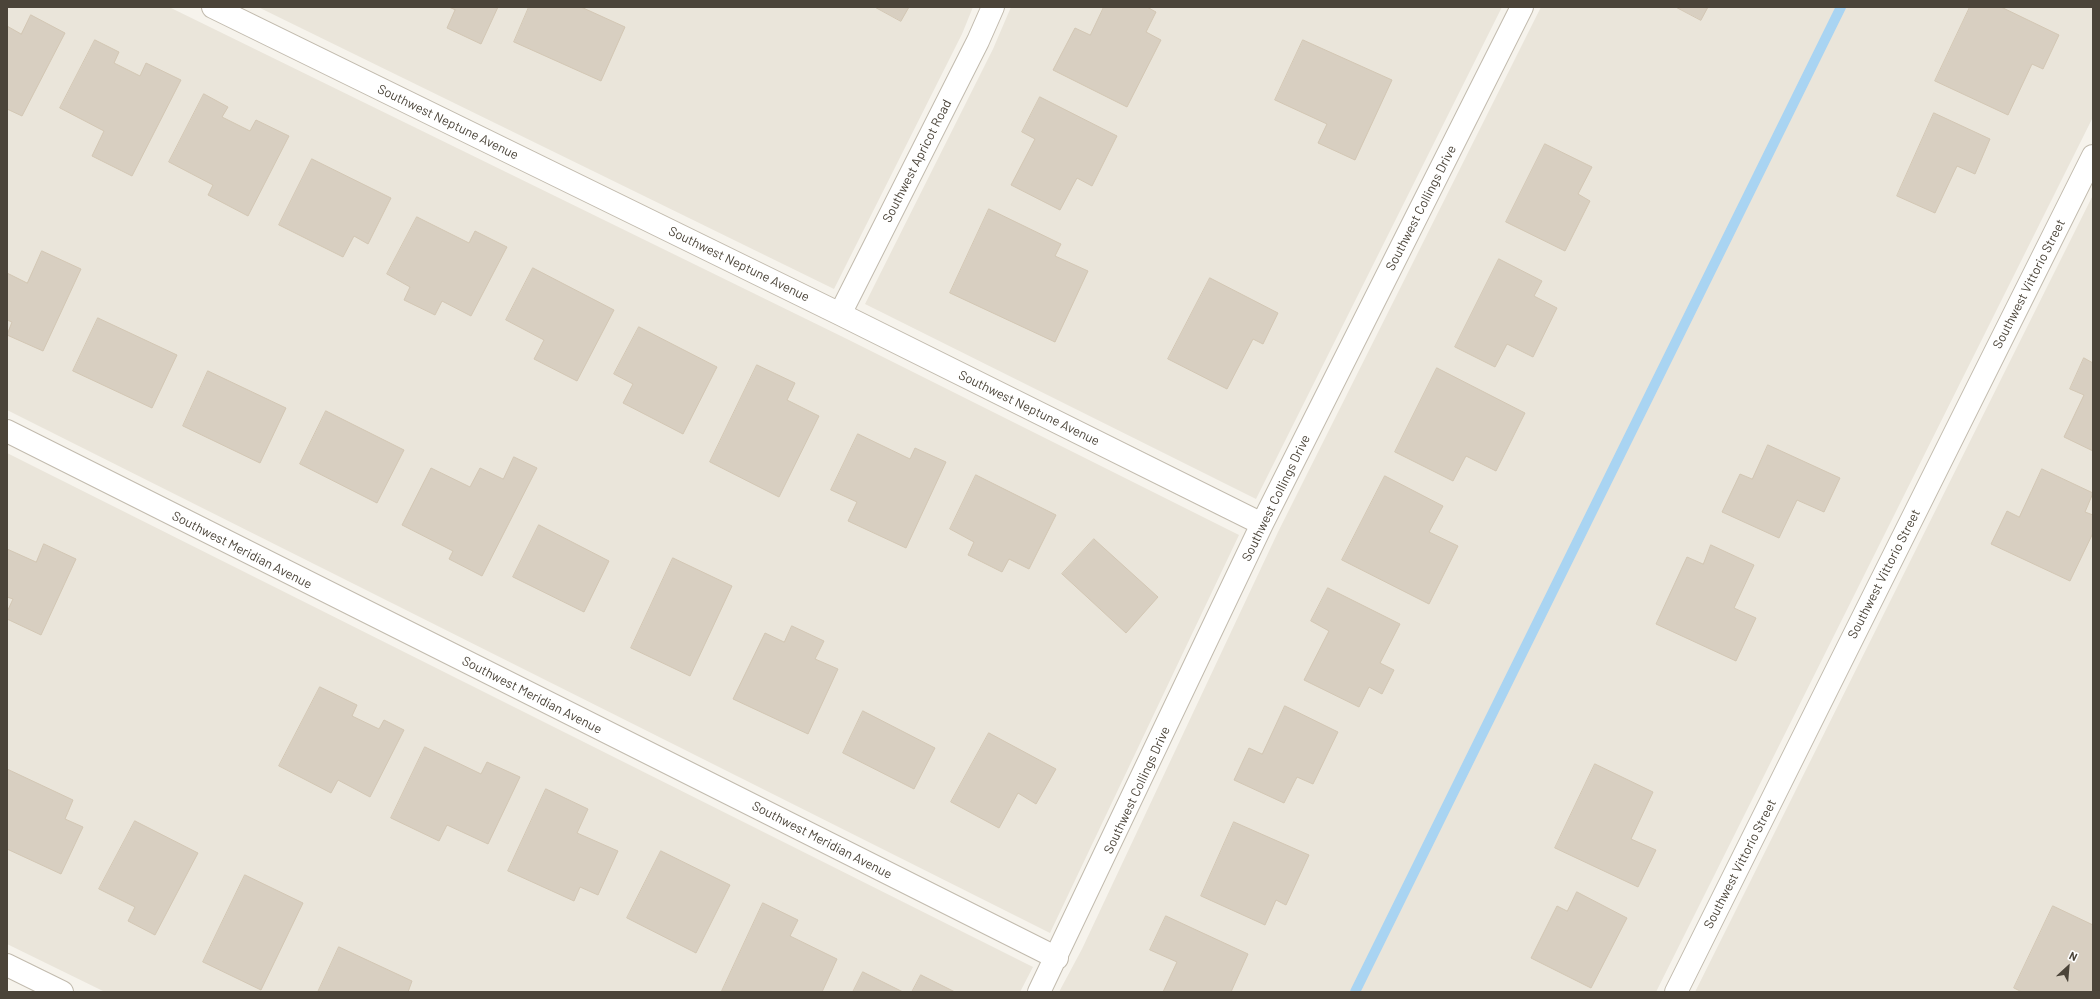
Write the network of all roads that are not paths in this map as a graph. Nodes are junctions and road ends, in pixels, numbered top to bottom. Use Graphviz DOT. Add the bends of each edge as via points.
graph roads {
  1 [pos="213,7"];
  2 [pos="992,7"];
  3 [pos="1522,7"];
  4 [pos="2093,156"];
  5 [pos="840,314"];
  6 [pos="7,431"];
  7 [pos="1262,524"];
  8 [pos="1057,958"];
  9 [pos="7,965"];
  10 [pos="62,992"];
  11 [pos="1039,992"];
  12 [pos="1676,992"];
  1 -- 5 [label="street, Southwest Neptune Avenue"];
  2 -- 5 [label="street, Southwest Apricot Road" via="978,41"];
  3 -- 7 [label="street, Southwest Collings Drive"];
  4 -- 12 [label="street, Southwest Vittorio Street"];
  5 -- 7 [label="street, Southwest Neptune Avenue"];
  6 -- 8 [label="street, Southwest Meridian Avenue"];
  7 -- 8 [label="street, Southwest Collings Drive"];
  8 -- 11 [label="street, Southwest Collings Drive"];
  9 -- 10 [label="street"];
}
